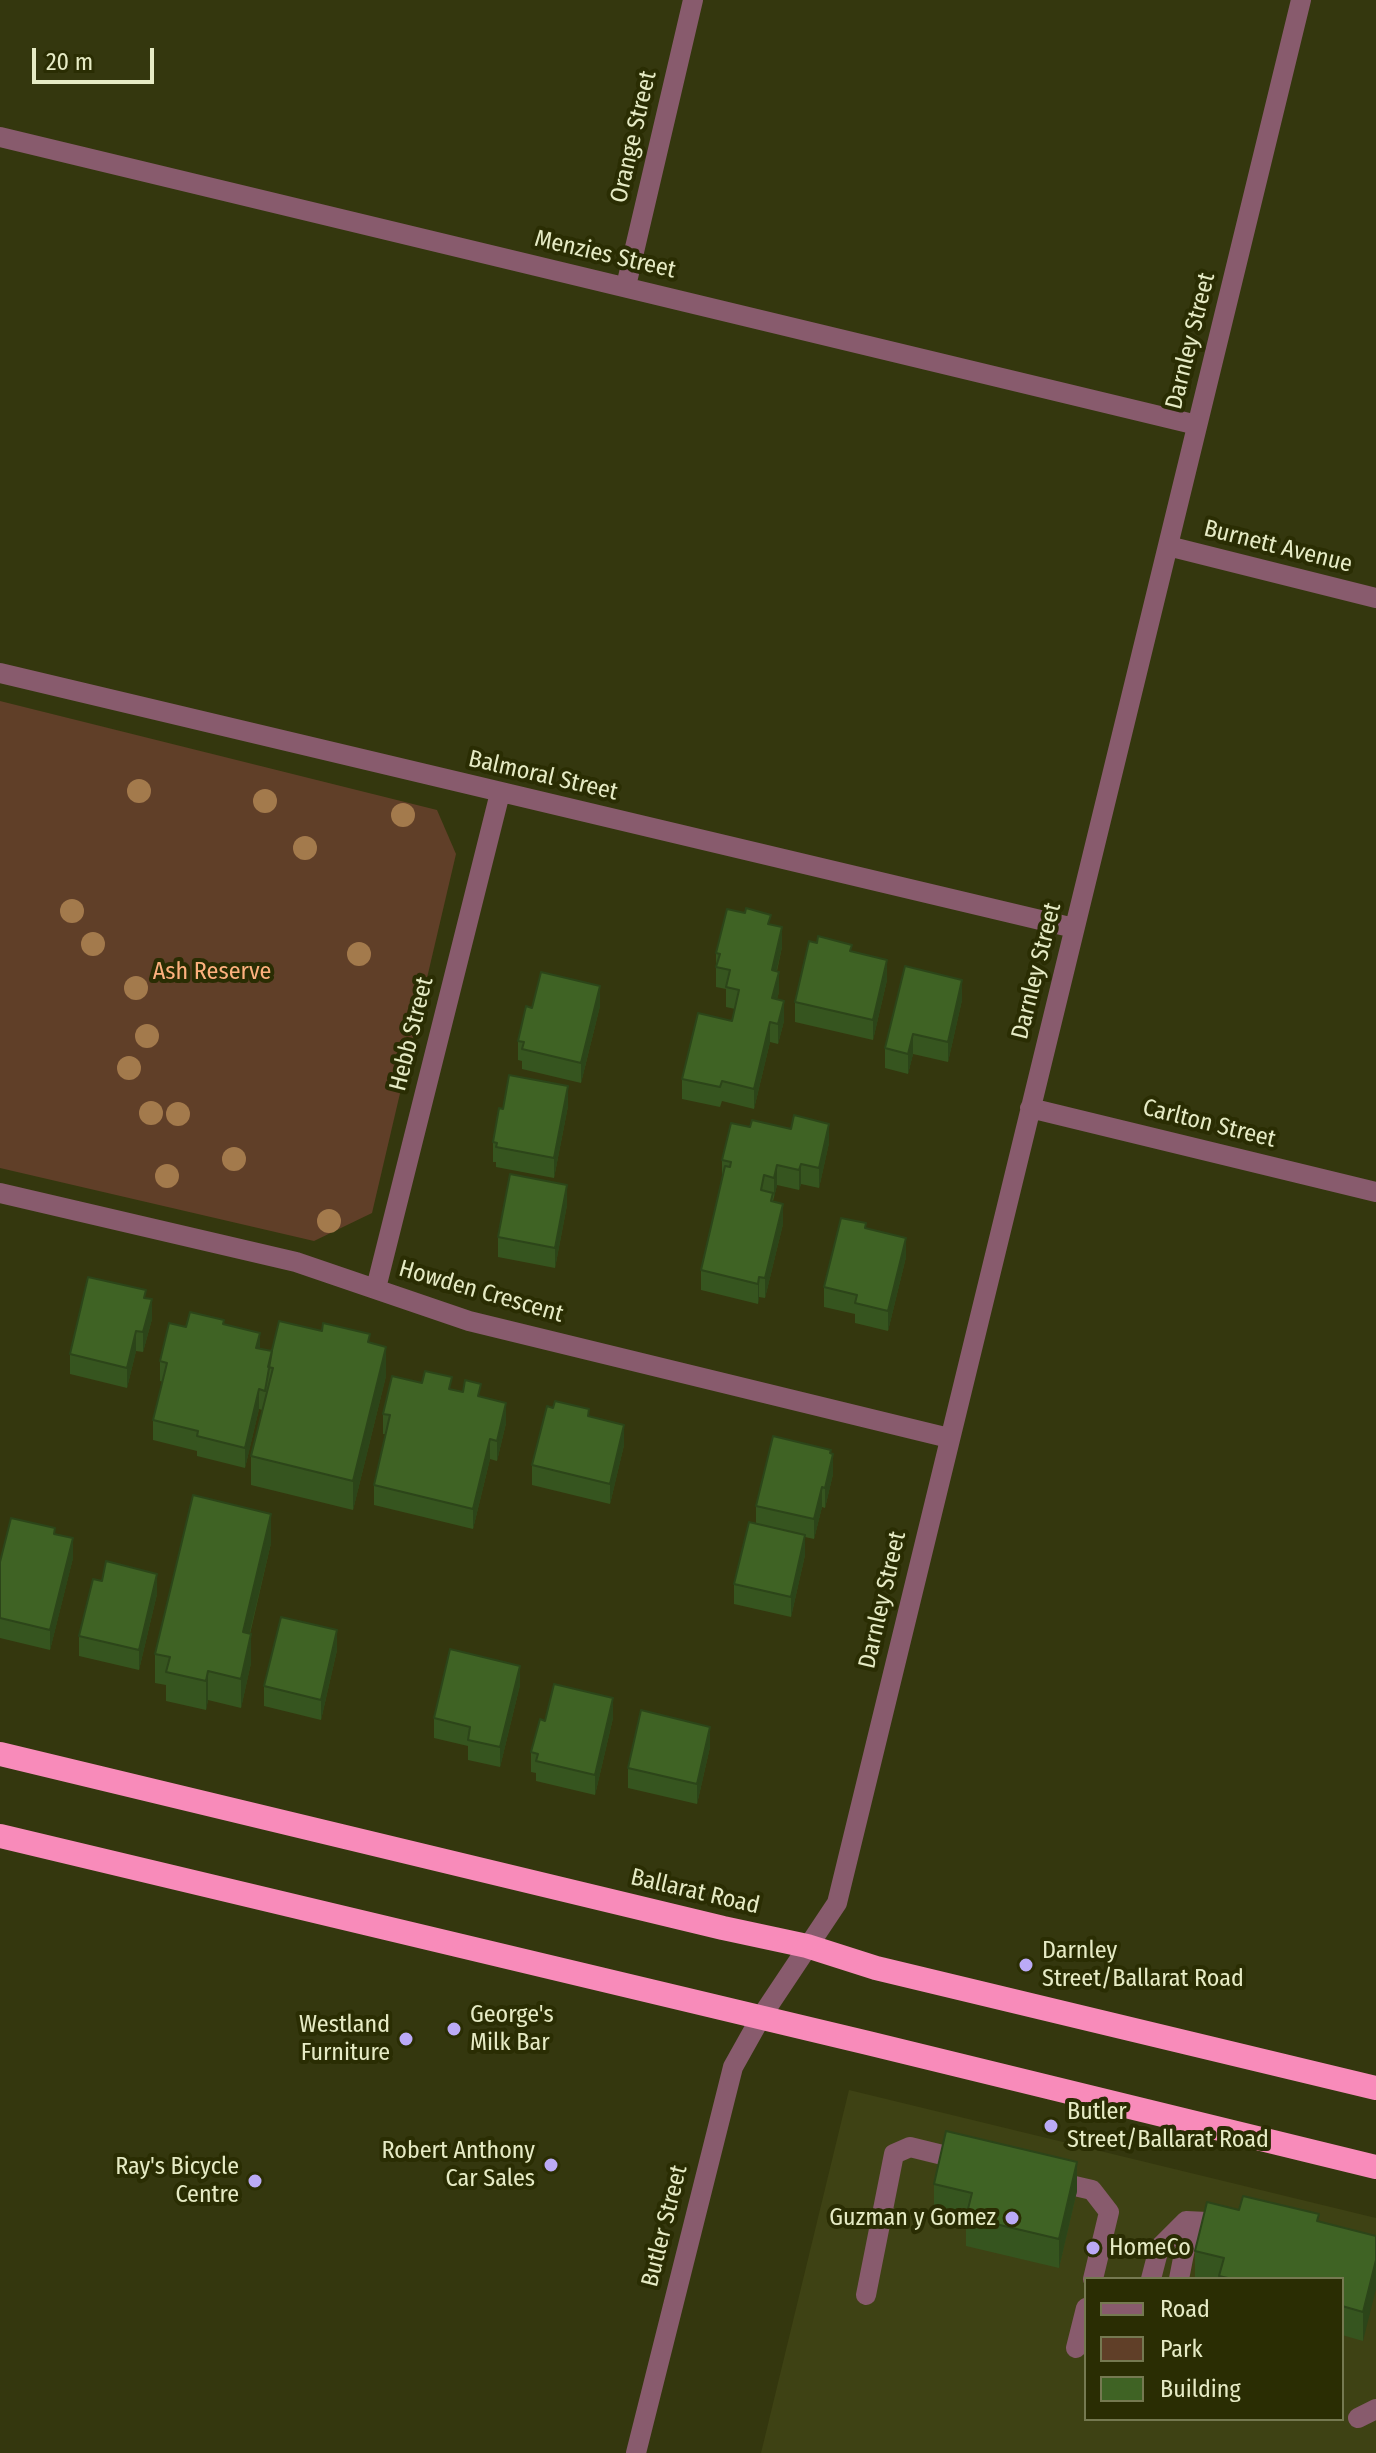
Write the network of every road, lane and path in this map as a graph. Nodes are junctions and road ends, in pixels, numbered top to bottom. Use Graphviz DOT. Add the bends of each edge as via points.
graph roads {
  1 [pos="693,0"];
  2 [pos="1301,0"];
  3 [pos="0,137"];
  4 [pos="626,286"];
  5 [pos="1197,425"];
  6 [pos="1168,546"];
  7 [pos="1376,598"];
  8 [pos="0,673"];
  9 [pos="500,793"];
  10 [pos="1074,928"];
  11 [pos="1030,1108"];
  12 [pos="1376,1192"];
  13 [pos="0,1193"];
  14 [pos="376,1288"];
  15 [pos="949,1438"];
  16 [pos="0,1754"];
  17 [pos="0,1836"];
  18 [pos="807,1946"];
  19 [pos="761,2017"];
  20 [pos="1376,2088"];
  21 [pos="986,2165"];
  22 [pos="1376,2167"];
  23 [pos="1032,2176"];
  24 [pos="1207,2222"];
  25 [pos="1240,2226"];
  26 [pos="1093,2277"];
  27 [pos="1152,2277"];
  28 [pos="1179,2277"];
  29 [pos="866,2295"];
  30 [pos="1084,2316"];
  31 [pos="1076,2348"];
  32 [pos="636,2453"];
  1 -- 4 [label="street, Orange Street"];
  2 -- 5 [label="street, Darnley Street"];
  3 -- 4 [label="street, Menzies Street"];
  4 -- 5 [label="street, Menzies Street"];
  5 -- 6 [label="street, Darnley Street"];
  6 -- 7 [label="street, Burnett Avenue"];
  6 -- 10 [label="street, Darnley Street"];
  8 -- 9 [label="street, Balmoral Street"];
  9 -- 10 [label="street, Balmoral Street"];
  9 -- 14 [label="street, Hebb Street"];
  10 -- 11 [label="street, Darnley Street"];
  11 -- 12 [label="street, Carlton Street"];
  11 -- 15 [label="street, Darnley Street"];
  13 -- 14 [label="street, Howden Crescent" via="296,1262"];
  14 -- 15 [label="street, Howden Crescent" via="469,1321"];
  15 -- 18 [label="street, Darnley Street" via="837,1903"];
  16 -- 18 [label="highway, Ballarat Road"];
  17 -- 19 [label="highway"];
  18 -- 19 [label="street, Darnley Street"];
  18 -- 20 [label="highway, Ballarat Road" via="876,1968"];
  19 -- 22 [label="highway"];
  19 -- 32 [label="street, Butler Street" via="727,2084"];
  21 -- 29 [label="street" via="910,2147 894,2154"];
  23 -- 26 [label="street" via="1092,2190 1109,2212"];
  24 -- 25 [label="street"];
  24 -- 27 [label="street" via="1186,2221 1159,2248"];
  24 -- 28 [label="street" via="1187,2238"];
  30 -- 31 [label="street"];
}
